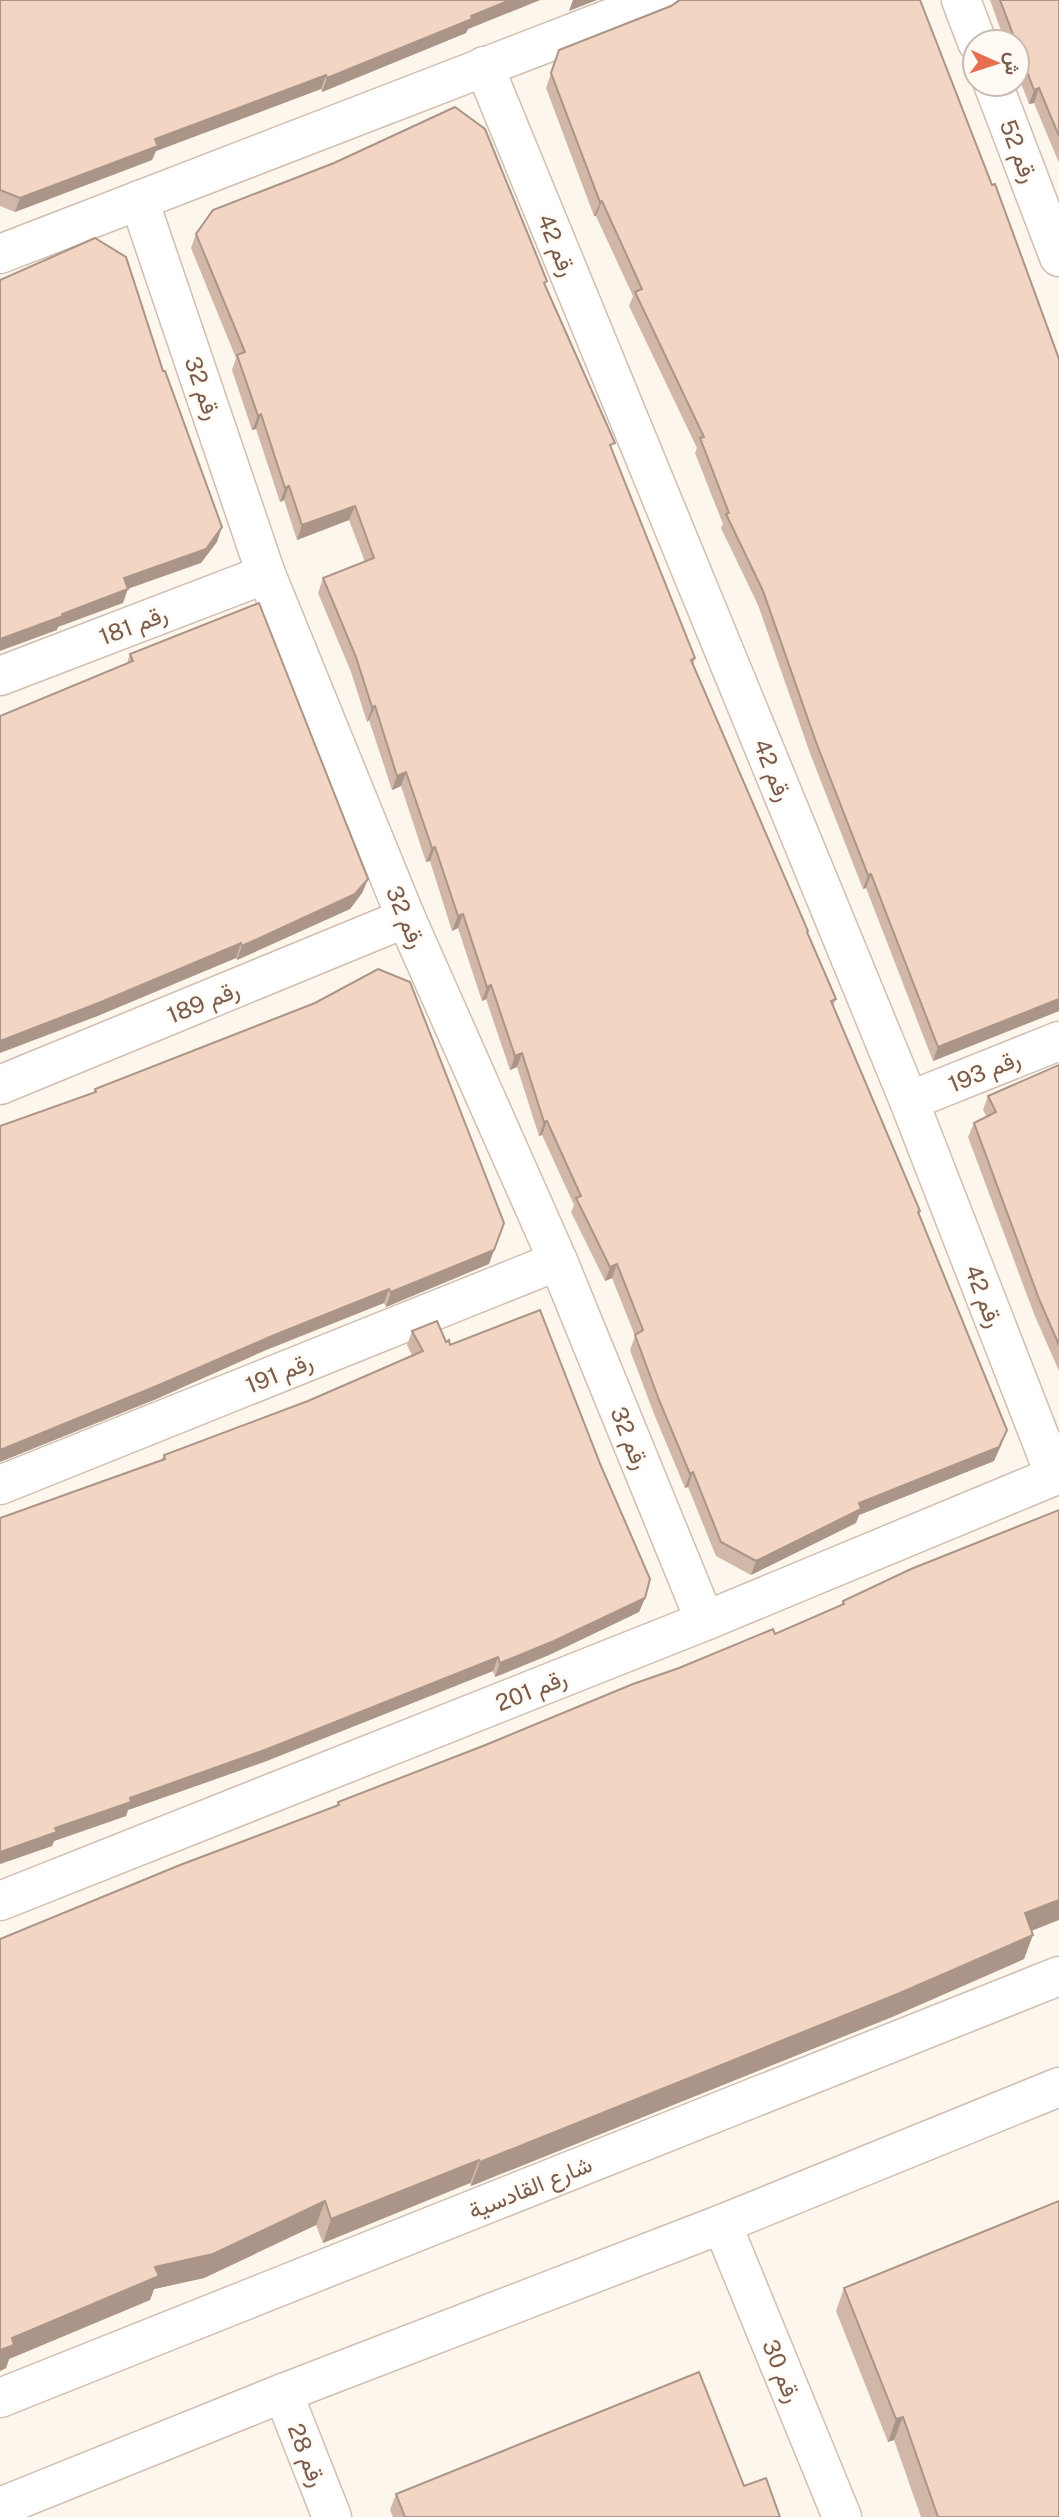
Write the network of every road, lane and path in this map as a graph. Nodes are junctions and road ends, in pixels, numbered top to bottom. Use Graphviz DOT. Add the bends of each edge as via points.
graph roads {
  1 [pos="658,0"];
  2 [pos="961,0"];
  3 [pos="972,28"];
  4 [pos="484,66"];
  5 [pos="998,98"];
  6 [pos="139,200"];
  7 [pos="0,254"];
  8 [pos="1059,257"];
  9 [pos="266,573"];
  10 [pos="0,676"];
  11 [pos="406,918"];
  12 [pos="1059,1041"];
  13 [pos="0,1085"];
  14 [pos="909,1101"];
  15 [pos="558,1261"];
  16 [pos="1057,1475"];
  17 [pos="0,1485"];
  18 [pos="705,1621"];
  19 [pos="0,1901"];
  20 [pos="1059,1976"];
  21 [pos="1059,2087"];
  22 [pos="722,2224"];
  23 [pos="283,2393"];
  24 [pos="0,2398"];
  25 [pos="0,2507"];
  26 [pos="332,2517"];
  27 [pos="842,2517"];
  1 -- 4 [label="street"];
  2 -- 3 [label="street"];
  4 -- 6 [label="street"];
  4 -- 14 [label="street, رقم 42"];
  5 -- 8 [label="street, رقم 52"];
  6 -- 7 [label="street"];
  6 -- 9 [label="street, رقم 32"];
  9 -- 10 [label="street, رقم 181"];
  9 -- 11 [label="street, رقم 32"];
  11 -- 13 [label="street, رقم 189"];
  11 -- 15 [label="street, رقم 32"];
  12 -- 14 [label="street, رقم 193"];
  14 -- 16 [label="street, رقم 42"];
  15 -- 17 [label="street, رقم 191"];
  15 -- 18 [label="street, رقم 32"];
  16 -- 18 [label="street, رقم 201"];
  18 -- 19 [label="street, رقم 201"];
  20 -- 24 [label="street, شارع القادسية"];
  21 -- 22 [label="street"];
  22 -- 23 [label="street"];
  22 -- 27 [label="street, رقم 30"];
  23 -- 25 [label="street"];
  23 -- 26 [label="street, رقم 28"];
}
